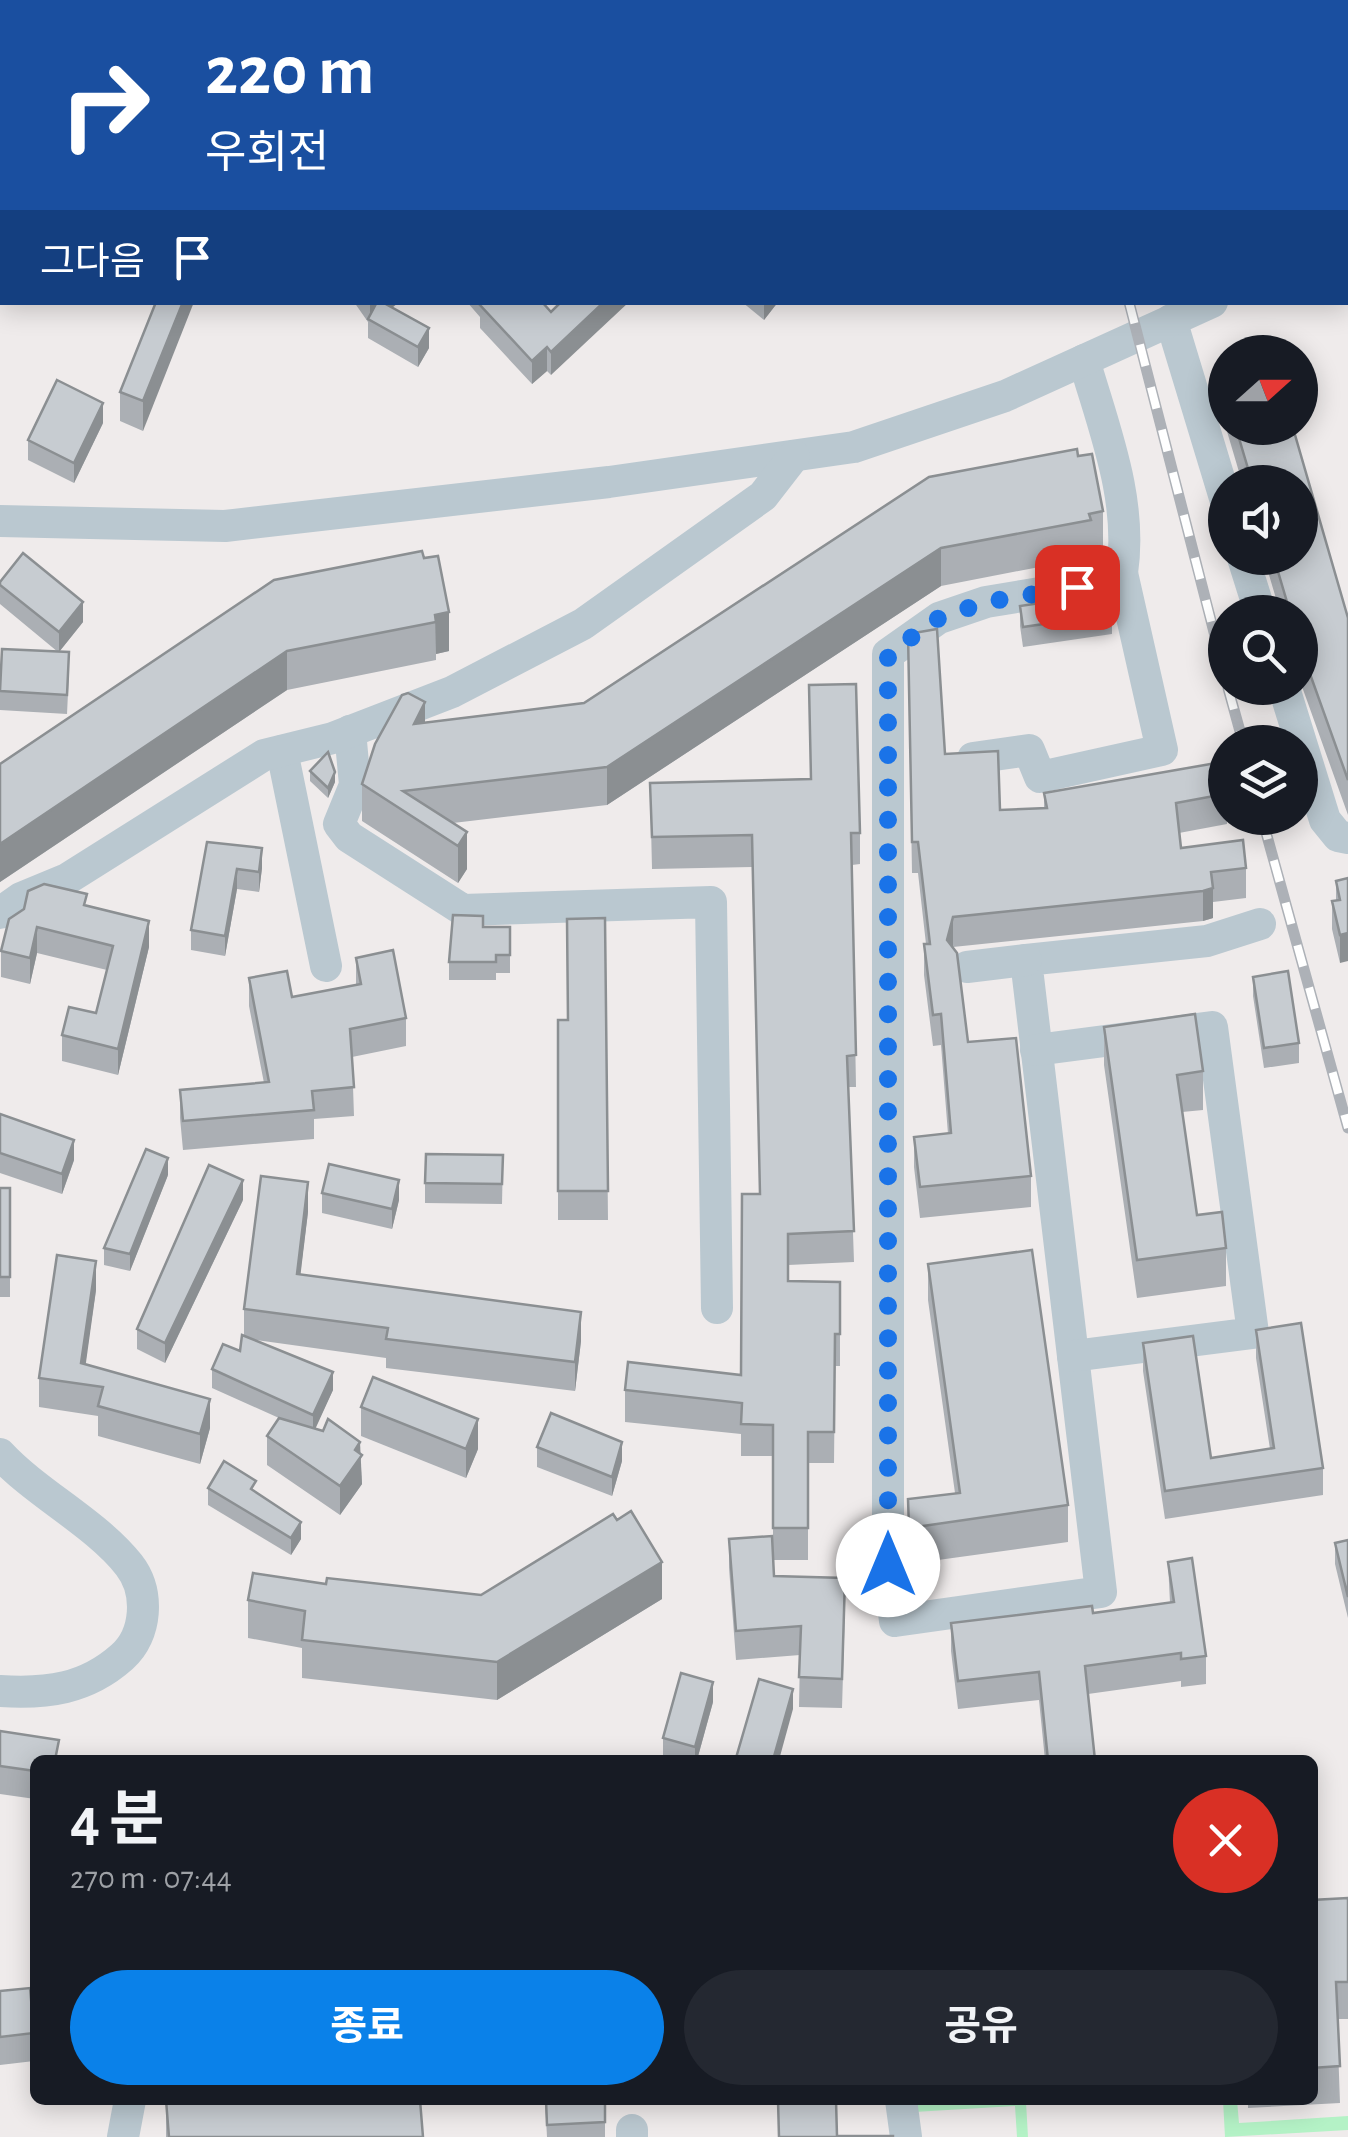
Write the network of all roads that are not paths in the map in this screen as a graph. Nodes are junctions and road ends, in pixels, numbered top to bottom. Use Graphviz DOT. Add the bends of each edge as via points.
graph roads {
  1 [pos="1205,305"];
  2 [pos="1171,320"];
  3 [pos="1084,360"];
  4 [pos="794,456"];
  5 [pos="1215,465"];
  6 [pos="0,521"];
  7 [pos="1122,573"];
  8 [pos="1289,705"];
  9 [pos="350,731"];
  10 [pos="282,751"];
  11 [pos="973,758"];
  12 [pos="1348,838"];
  13 [pos="0,913"];
  14 [pos="1260,924"];
  15 [pos="1026,960"];
  16 [pos="326,966"];
  17 [pos="967,967"];
  18 [pos="1036,1050"];
  19 [pos="717,1308"];
  20 [pos="1073,1356"];
  21 [pos="0,1454"];
  22 [pos="0,1691"];
  23 [pos="129,2105"];
  24 [pos="902,2105"];
  25 [pos="122,2137"];
  26 [pos="906,2137"];
  1 -- 2 [label="street"];
  2 -- 3 [label="street"];
  2 -- 5 [label="street"];
  3 -- 4 [label="street" via="1005,396 873,441"];
  3 -- 7 [label="street" via="1120,486"];
  4 -- 6 [label="street" via="225,526"];
  4 -- 9 [label="street" via="764,496 583,624 452,692"];
  7 -- 11 [label="street" via="1162,750 1040,778 1028,750"];
  7 -- 20 [label="street" via="1108,582 986,602 939,618 888,654 888,1565 895,1621 1101,1592"];
  8 -- 12 [label="street" via="1325,820"];
  9 -- 10 [label="street"];
  9 -- 19 [label="street" via="355,785 339,824 463,910 711,902"];
  10 -- 13 [label="street"];
  10 -- 16 [label="street"];
  14 -- 15 [label="street" via="1207,941"];
  15 -- 17 [label="street"];
  15 -- 18 [label="street"];
  18 -- 20 [label="street"];
  18 -- 20 [label="street" via="1212,1027 1253,1332"];
  21 -- 22 [label="street" via="130,1566 144,1597 131,1648 104,1673 75,1687"];
  23 -- 25 [label="street"];
  24 -- 26 [label="street"];
}
